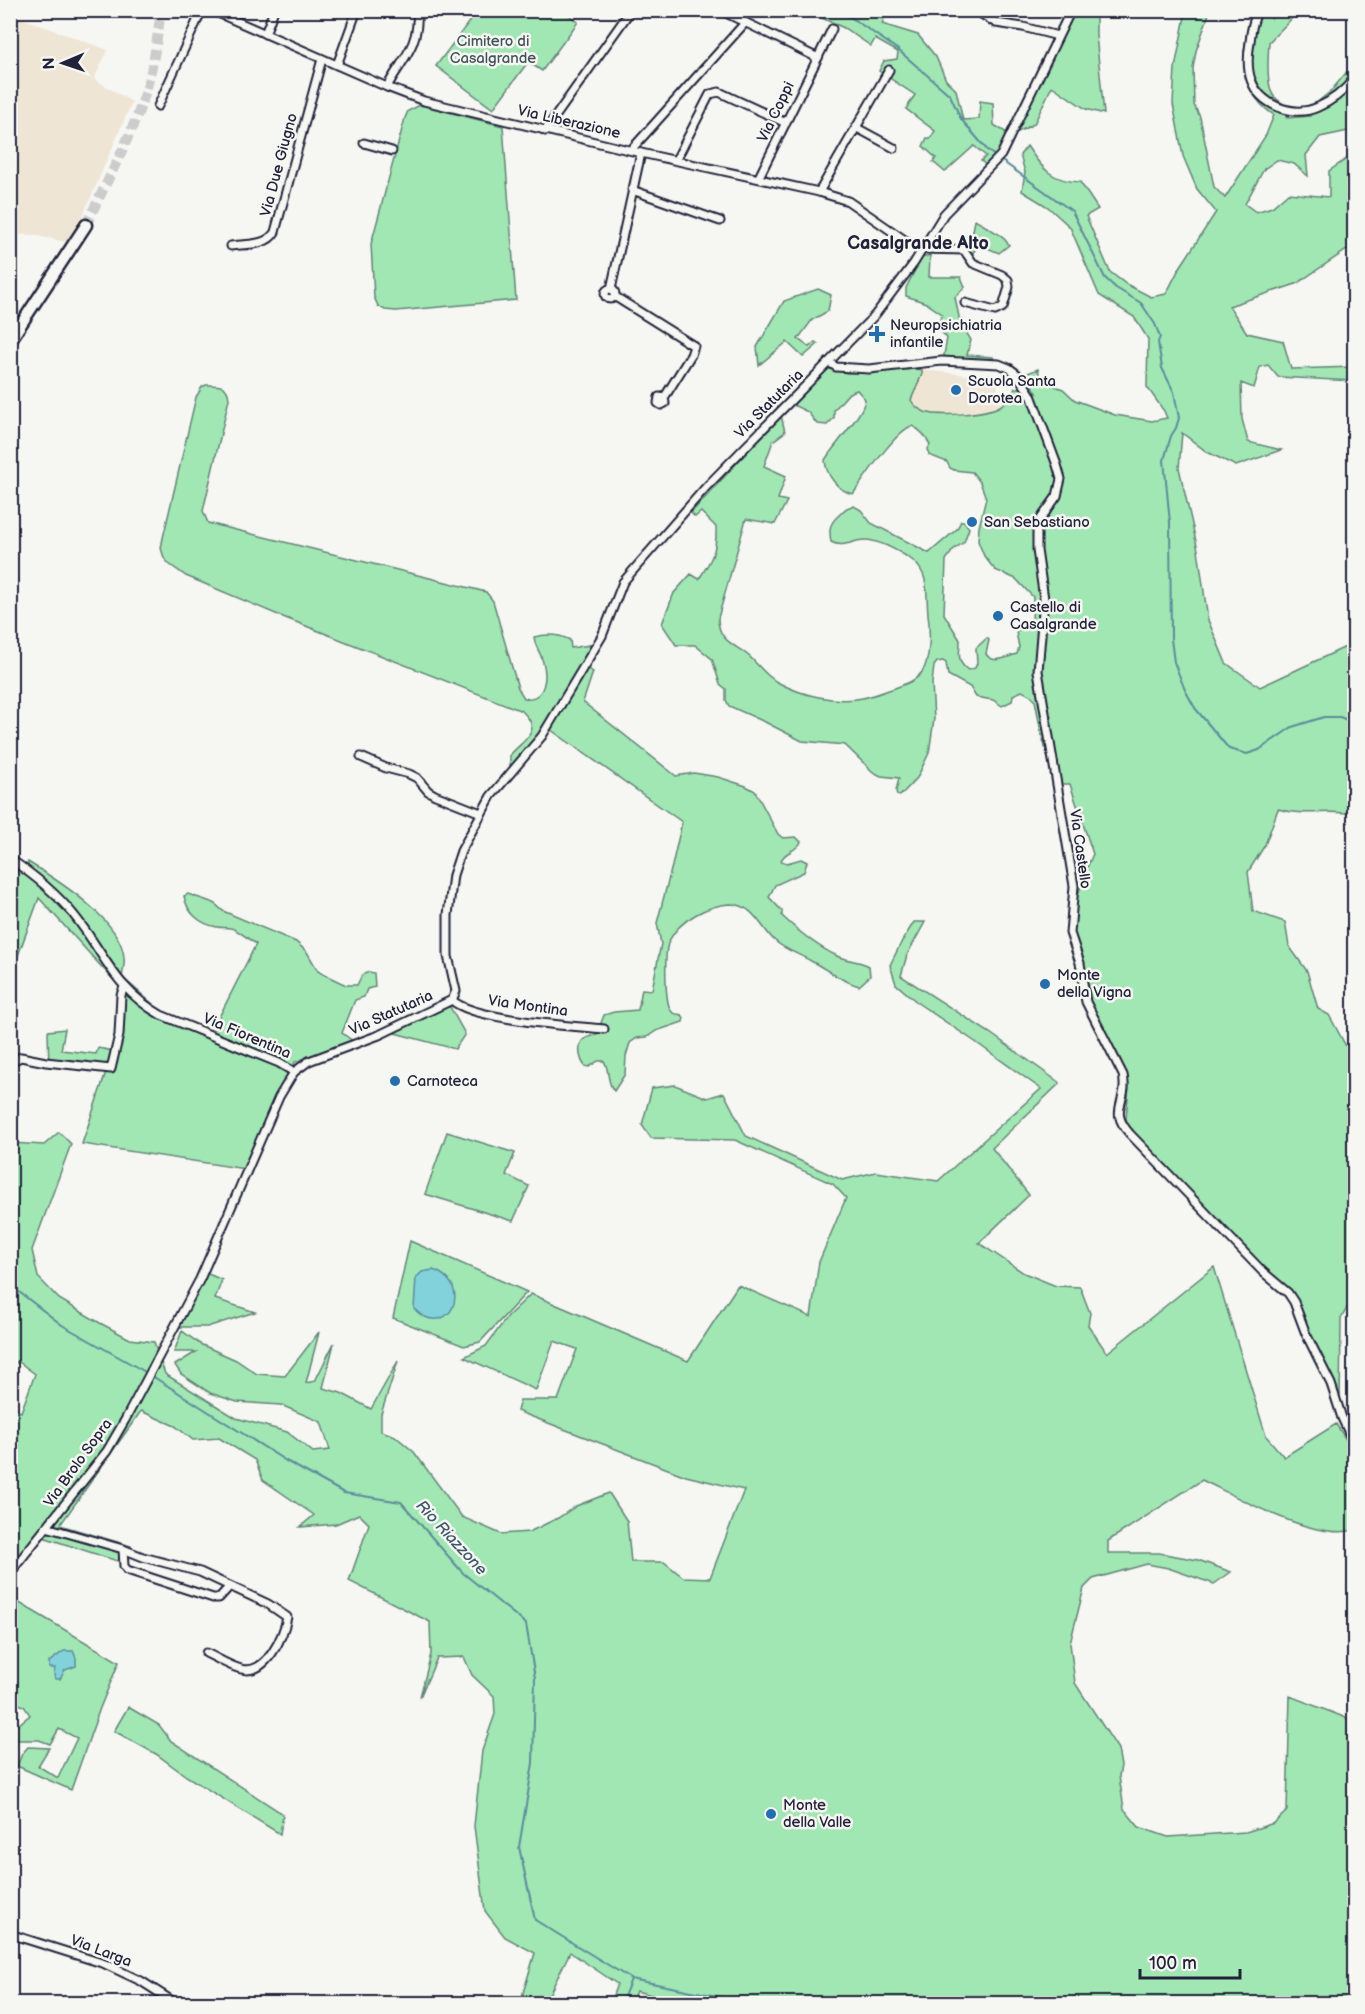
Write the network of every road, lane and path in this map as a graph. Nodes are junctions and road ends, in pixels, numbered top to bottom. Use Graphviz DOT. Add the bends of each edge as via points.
graph roads {
  1 [pos="202,10"];
  2 [pos="211,10"];
  3 [pos="274,10"];
  4 [pos="357,10"];
  5 [pos="417,10"];
  6 [pos="631,10"];
  7 [pos="720,10"];
  8 [pos="975,10"];
  9 [pos="1071,10"];
  10 [pos="1258,10"];
  11 [pos="744,24"];
  12 [pos="832,29"];
  13 [pos="265,34"];
  14 [pos="1058,36"];
  15 [pos="818,58"];
  16 [pos="322,59"];
  17 [pos="337,65"];
  18 [pos="889,70"];
  19 [pos="1354,79"];
  20 [pos="387,87"];
  21 [pos="158,106"];
  22 [pos="786,123"];
  23 [pos="857,128"];
  24 [pos="545,131"];
  25 [pos="364,144"];
  26 [pos="894,148"];
  27 [pos="632,150"];
  28 [pos="392,151"];
  29 [pos="640,153"];
  30 [pos="676,160"];
  31 [pos="759,177"];
  32 [pos="632,190"];
  33 [pos="819,192"];
  34 [pos="720,221"];
  35 [pos="86,225"];
  36 [pos="231,246"];
  37 [pos="922,249"];
  38 [pos="965,303"];
  39 [pos="10,341"];
  40 [pos="829,362"];
  41 [pos="664,398"];
  42 [pos="360,757"];
  43 [pos="481,813"];
  44 [pos="10,859"];
  45 [pos="124,987"];
  46 [pos="452,1000"];
  47 [pos="604,1029"];
  48 [pos="10,1062"];
  49 [pos="294,1072"];
  50 [pos="158,1362"];
  51 [pos="1354,1443"];
  52 [pos="46,1527"];
  53 [pos="123,1549"];
  54 [pos="10,1573"];
  55 [pos="229,1587"];
  56 [pos="206,1653"];
  57 [pos="10,1934"];
  58 [pos="177,2004"];
  1 -- 21 [label="street"];
  2 -- 13 [label="street, Via Liberazione"];
  3 -- 13 [label="street"];
  4 -- 17 [label="street"];
  5 -- 20 [label="street" via="414,43"];
  6 -- 24 [label="street"];
  7 -- 11 [label="street"];
  8 -- 14 [label="street" via="996,23"];
  9 -- 14 [label="street, Via Statutaria"];
  10 -- 19 [label="street" via="1251,34 1248,71 1257,94 1268,103 1287,111 1319,107"];
  11 -- 15 [label="street"];
  11 -- 27 [label="street"];
  12 -- 15 [label="street, Via Coppi"];
  13 -- 16 [label="street, Via Liberazione"];
  14 -- 37 [label="street, Via Statutaria" via="1001,155 944,214"];
  15 -- 22 [label="street, Via Coppi"];
  16 -- 17 [label="street, Via Liberazione"];
  16 -- 36 [label="street, Via Due Giugno" via="275,232 263,242"];
  17 -- 20 [label="street, Via Liberazione"];
  18 -- 23 [label="street"];
  20 -- 24 [label="street, Via Liberazione" via="448,108"];
  22 -- 30 [label="street" via="714,92"];
  22 -- 31 [label="street, Via Coppi"];
  23 -- 26 [label="street"];
  23 -- 33 [label="street"];
  24 -- 27 [label="street, Via Liberazione"];
  25 -- 28 [label="street"];
  27 -- 29 [label="street, Via Liberazione"];
  29 -- 30 [label="street, Via Liberazione"];
  29 -- 32 [label="street"];
  30 -- 31 [label="street, Via Liberazione"];
  31 -- 33 [label="street, Via Liberazione"];
  32 -- 34 [label="street"];
  32 -- 41 [label="street" via="612,293 694,346"];
  33 -- 37 [label="street, Via Liberazione" via="848,201"];
  35 -- 39 [label="main road"];
  37 -- 38 [label="street" via="963,250 973,263 1008,280 1003,307 995,311"];
  37 -- 40 [label="street, Via Statutaria" via="876,313"];
  40 -- 43 [label="street, Via Statutaria" via="706,487 623,582 602,636 545,730"];
  40 -- 51 [label="street, Via Castello" via="836,367 869,369 942,361 992,363 1013,371 1029,391 1060,479 1057,496 1037,529 1044,599 1038,671 1074,886 1070,933 1086,1002 1123,1075 1126,1087 1119,1119 1263,1272 1288,1293"];
  42 -- 43 [label="street" via="409,774 435,795"];
  43 -- 46 [label="street, Via Statutaria" via="458,859 450,892 448,956 456,991"];
  44 -- 45 [label="street, Via Fiorentina" via="40,880 74,915"];
  45 -- 48 [label="street" via="111,1069 21,1057"];
  45 -- 49 [label="street, Via Fiorentina" via="161,1015"];
  46 -- 47 [label="street, Via Montina" via="464,1008 490,1014"];
  46 -- 49 [label="street, Via Statutaria" via="379,1035 315,1058"];
  49 -- 50 [label="street, Via Fiorentina"];
  50 -- 52 [label="street, Via Brolo Sopra" via="111,1445"];
  52 -- 53 [label="street"];
  52 -- 54 [label="street, Via Brolo Sopra"];
  53 -- 55 [label="street" via="200,1572"];
  53 -- 55 [label="street" via="127,1570 213,1598 219,1598"];
  55 -- 56 [label="street" via="268,1604 286,1617 285,1627 273,1655 254,1669 243,1670"];
  57 -- 58 [label="street, Via Larga" via="105,1964"];
}
